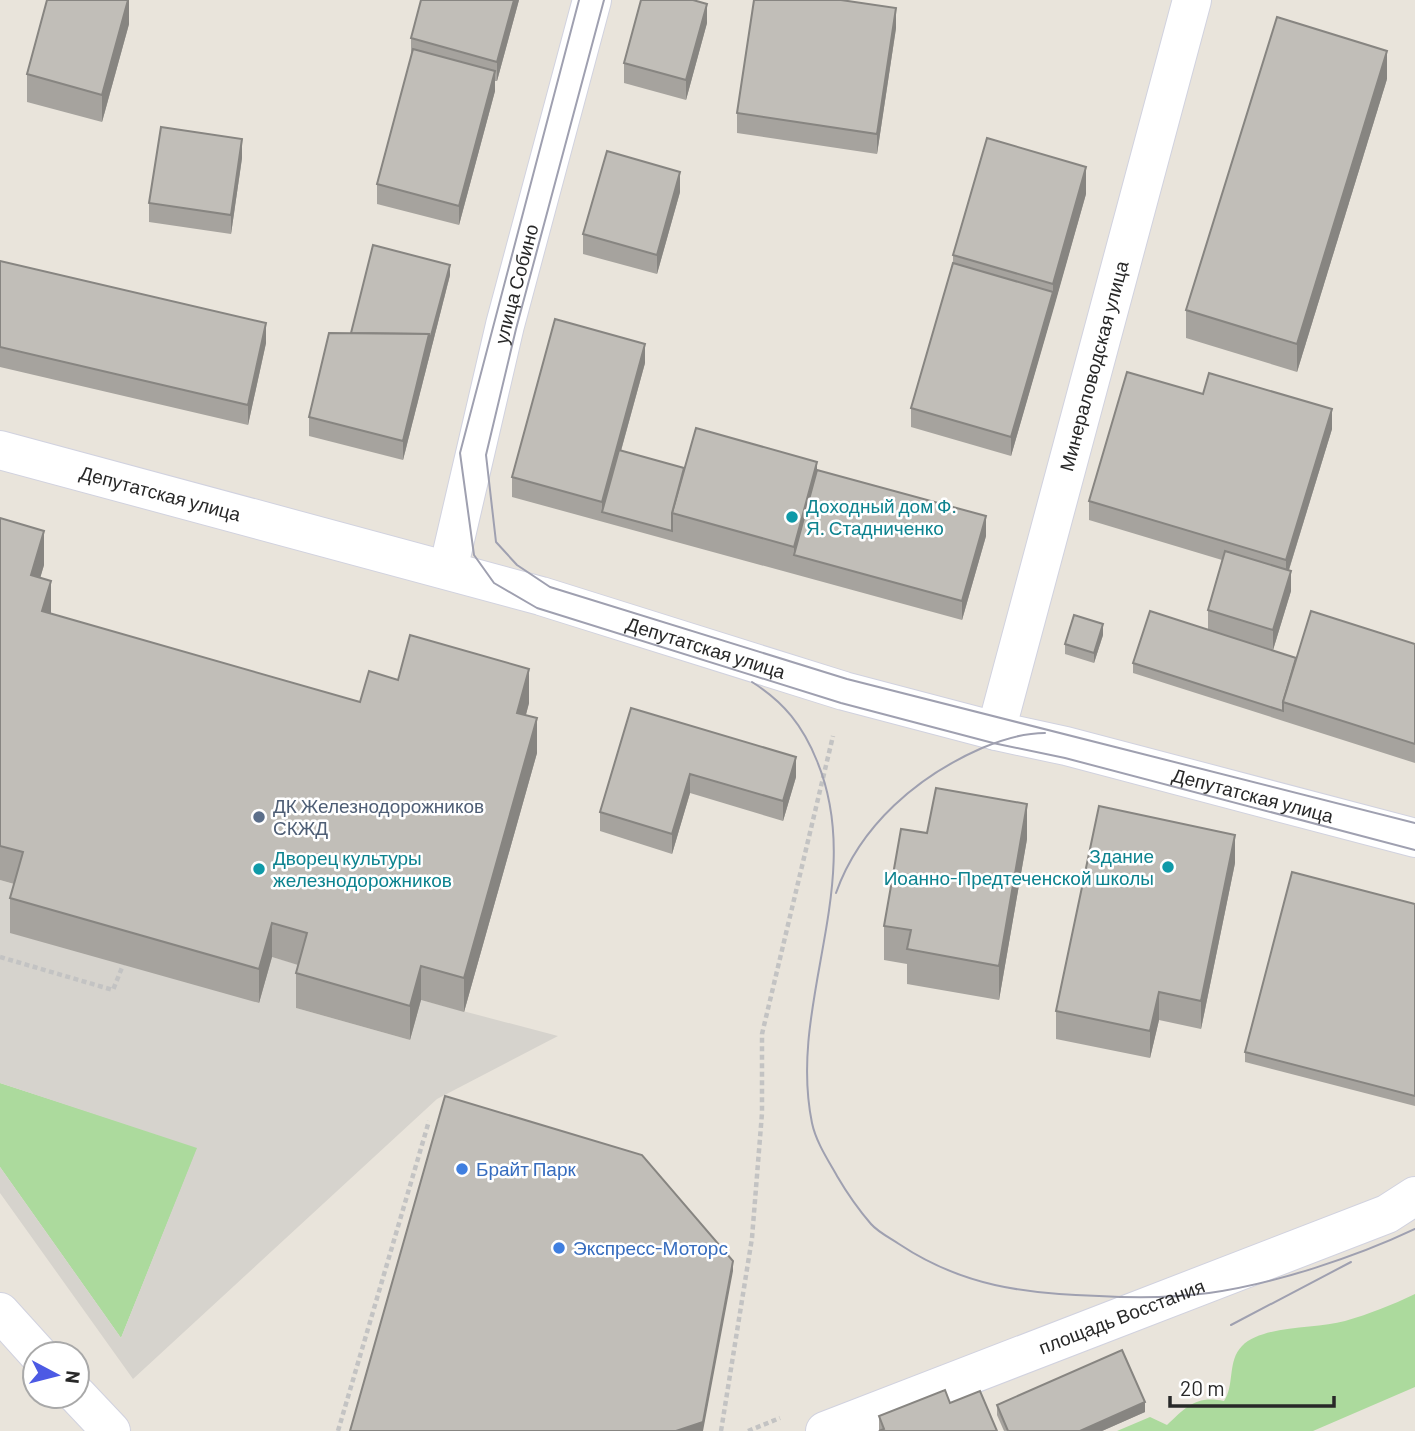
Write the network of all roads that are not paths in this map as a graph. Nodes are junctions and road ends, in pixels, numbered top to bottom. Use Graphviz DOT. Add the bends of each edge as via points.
graph roads {
  1 [pos="592,0"];
  2 [pos="1192,0"];
  3 [pos="0,450"];
  4 [pos="448,570"];
  5 [pos="996,731"];
  6 [pos="1415,838"];
  7 [pos="1415,1196"];
  8 [pos="0,1312"];
  9 [pos="25,1340"];
  10 [pos="91,1410"];
  11 [pos="111,1431"];
  12 [pos="825,1431"];
  1 -- 4 [label="street, улица Собино" via="505,326"];
  2 -- 5 [label="street, Минераловодская улица"];
  3 -- 4 [label="street, Депутатская улица"];
  4 -- 5 [label="street, Депутатская улица" via="844,691"];
  5 -- 6 [label="street, Депутатская улица"];
  7 -- 12 [label="street, площадь Восстания" via="1387,1214"];
  8 -- 9 [label="street"];
  10 -- 11 [label="street"];
}
